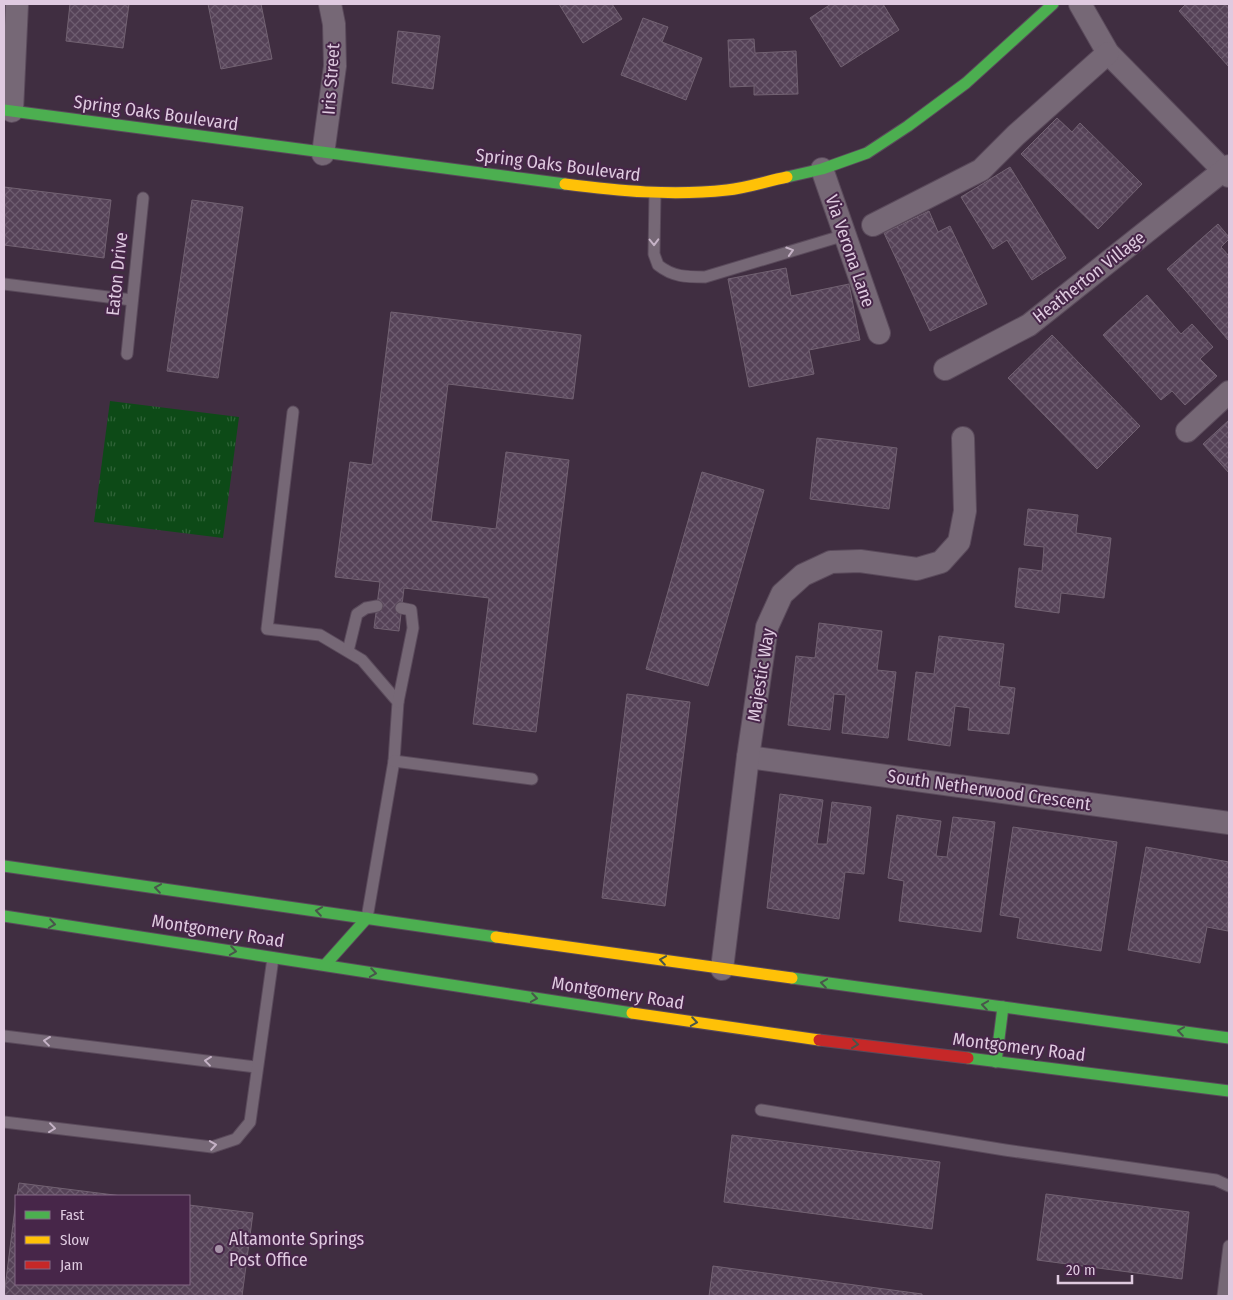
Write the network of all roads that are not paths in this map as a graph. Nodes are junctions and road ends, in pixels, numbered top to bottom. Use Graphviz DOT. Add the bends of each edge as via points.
graph roads {
  1 [pos="17,4"];
  2 [pos="330,4"];
  3 [pos="1053,4"];
  4 [pos="1080,4"];
  5 [pos="1108,52"];
  6 [pos="8,111"];
  7 [pos="323,154"];
  8 [pos="822,169"];
  9 [pos="1227,171"];
  10 [pos="655,193"];
  11 [pos="143,198"];
  12 [pos="873,225"];
  13 [pos="844,235"];
  14 [pos="4,284"];
  15 [pos="132,300"];
  16 [pos="879,333"];
  17 [pos="127,354"];
  18 [pos="945,369"];
  19 [pos="1229,392"];
  20 [pos="293,412"];
  21 [pos="1187,431"];
  22 [pos="963,438"];
  23 [pos="377,606"];
  24 [pos="401,608"];
  25 [pos="348,651"];
  26 [pos="398,702"];
  27 [pos="748,757"];
  28 [pos="394,761"];
  29 [pos="532,779"];
  30 [pos="1229,823"];
  31 [pos="4,866"];
  32 [pos="4,916"];
  33 [pos="367,918"];
  34 [pos="273,958"];
  35 [pos="325,966"];
  36 [pos="722,969"];
  37 [pos="1003,1007"];
  38 [pos="4,1036"];
  39 [pos="1229,1038"];
  40 [pos="996,1062"];
  41 [pos="256,1067"];
  42 [pos="1229,1091"];
  43 [pos="761,1110"];
  44 [pos="4,1122"];
  45 [pos="1229,1186"];
  46 [pos="1229,1246"];
  47 [pos="1223,1296"];
  1 -- 6 [label="street"];
  2 -- 7 [label="street, Iris Street" via="335,66"];
  3 -- 8 [label="main road, Spring Oaks Boulevard" via="966,83 908,126 867,153"];
  4 -- 5 [label="street, Heatherton Village"];
  5 -- 9 [label="street, Heatherton Village"];
  5 -- 12 [label="street" via="981,170"];
  6 -- 7 [label="main road, Spring Oaks Boulevard"];
  7 -- 10 [label="main road, Spring Oaks Boulevard" via="604,190"];
  8 -- 10 [label="main road, Spring Oaks Boulevard" via="728,190"];
  8 -- 13 [label="street, Via Verona Lane"];
  9 -- 18 [label="street, Heatherton Village" via="1030,325"];
  10 -- 13 [label="lane, one-way" via="654,254 658,265 674,275 705,277"];
  11 -- 15 [label="lane, Eaton Drive"];
  13 -- 16 [label="street, Via Verona Lane"];
  14 -- 15 [label="lane"];
  15 -- 17 [label="lane, Eaton Drive"];
  19 -- 21 [label="street"];
  20 -- 25 [label="lane" via="267,629 320,635"];
  22 -- 27 [label="street, Majestic Way" via="965,511 959,542 941,562 917,569 860,561 830,562 803,575 782,594 768,626"];
  23 -- 25 [label="lane" via="358,614"];
  24 -- 26 [label="lane" via="411,610 413,628"];
  25 -- 26 [label="lane" via="362,660"];
  26 -- 28 [label="lane"];
  27 -- 30 [label="street, South Netherwood Crescent"];
  27 -- 36 [label="street, Majestic Way"];
  28 -- 29 [label="lane"];
  28 -- 33 [label="lane"];
  33 -- 31 [label="main road, Montgomery Road, one-way"];
  32 -- 34 [label="main road, Montgomery Road, one-way"];
  33 -- 35 [label="main road"];
  36 -- 33 [label="main road, Montgomery Road, one-way"];
  34 -- 35 [label="main road, Montgomery Road"];
  34 -- 41 [label="lane"];
  35 -- 40 [label="main road, Montgomery Road, one-way" via="755,1032"];
  37 -- 36 [label="main road, Montgomery Road, one-way"];
  39 -- 37 [label="main road, Montgomery Road, one-way"];
  37 -- 40 [label="main road"];
  41 -- 38 [label="lane, one-way"];
  40 -- 42 [label="main road, Montgomery Road"];
  44 -- 41 [label="lane, one-way" via="212,1148 236,1139 250,1122"];
  43 -- 45 [label="lane" via="1216,1180"];
  46 -- 47 [label="lane"];
}
